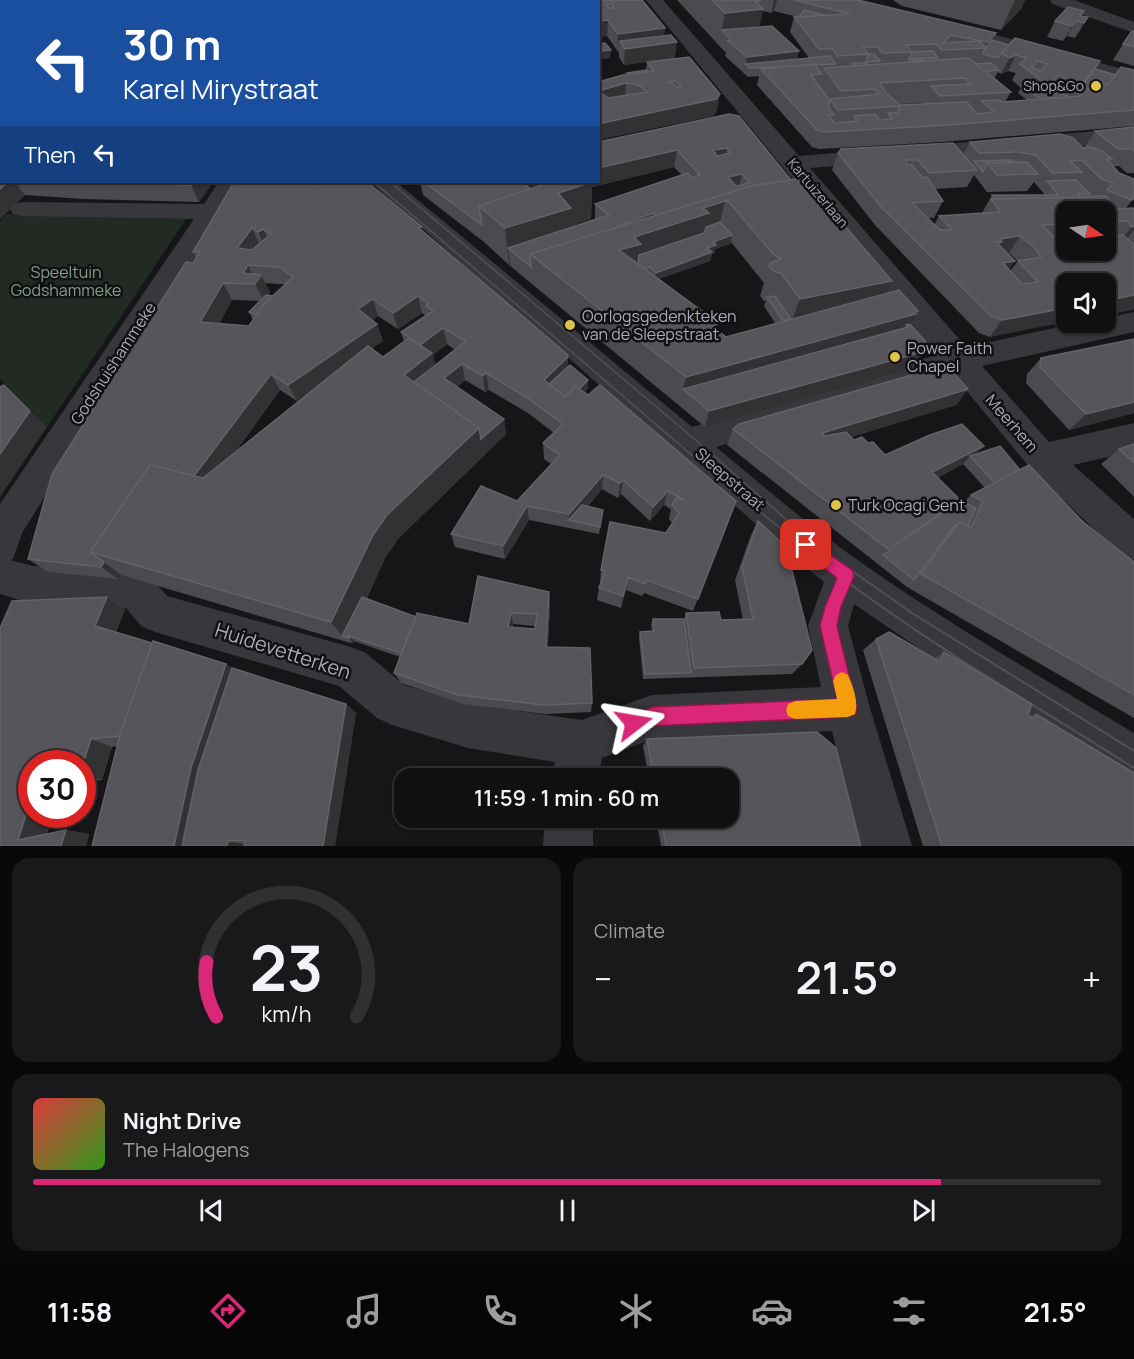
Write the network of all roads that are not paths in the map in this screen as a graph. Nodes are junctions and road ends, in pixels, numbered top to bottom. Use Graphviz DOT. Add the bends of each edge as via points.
graph roads {
  1 [pos="654,0"];
  2 [pos="1067,2"];
  3 [pos="932,23"];
  4 [pos="1091,27"];
  5 [pos="1134,28"];
  6 [pos="1080,44"];
  7 [pos="1069,60"];
  8 [pos="1134,78"];
  9 [pos="1134,135"];
  10 [pos="792,163"];
  11 [pos="230,183"];
  12 [pos="400,185"];
  13 [pos="22,209"];
  14 [pos="211,212"];
  15 [pos="1134,322"];
  16 [pos="957,360"];
  17 [pos="1134,437"];
  18 [pos="692,446"];
  19 [pos="1042,458"];
  20 [pos="1134,543"];
  21 [pos="0,547"];
  22 [pos="0,576"];
  23 [pos="846,576"];
  24 [pos="848,708"];
  25 [pos="1134,759"];
  26 [pos="579,761"];
  27 [pos="569,828"];
  28 [pos="568,846"];
  29 [pos="887,846"];
  1 -- 10 [label="street, Kartuizerlaan" via="735,81 743,119"];
  2 -- 4 [label="street"];
  2 -- 5 [label="street"];
  3 -- 7 [label="street"];
  6 -- 7 [label="street"];
  7 -- 8 [label="street"];
  9 -- 10 [label="street"];
  10 -- 16 [label="street, Kartuizerlaan"];
  11 -- 14 [label="street, Godshuishammeke"];
  12 -- 18 [label="street, Sleepstraat"];
  13 -- 14 [label="street"];
  14 -- 21 [label="street, Godshuishammeke" via="5,528"];
  15 -- 16 [label="street"];
  16 -- 18 [label="street" via="707,435"];
  16 -- 19 [label="street, Meerhem"];
  17 -- 19 [label="street, Meerhem"];
  18 -- 23 [label="street, Sleepstraat"];
  19 -- 20 [label="street, Meerhem"];
  22 -- 26 [label="street, Huidevetterken" via="33,585 136,590 154,612 351,668 392,703"];
  23 -- 24 [label="street" via="828,626"];
  23 -- 25 [label="street, Sleepstraat"];
  24 -- 26 [label="street, Huidevetterken" via="652,717"];
  24 -- 29 [label="street"];
  27 -- 28 [label="street"];
}
